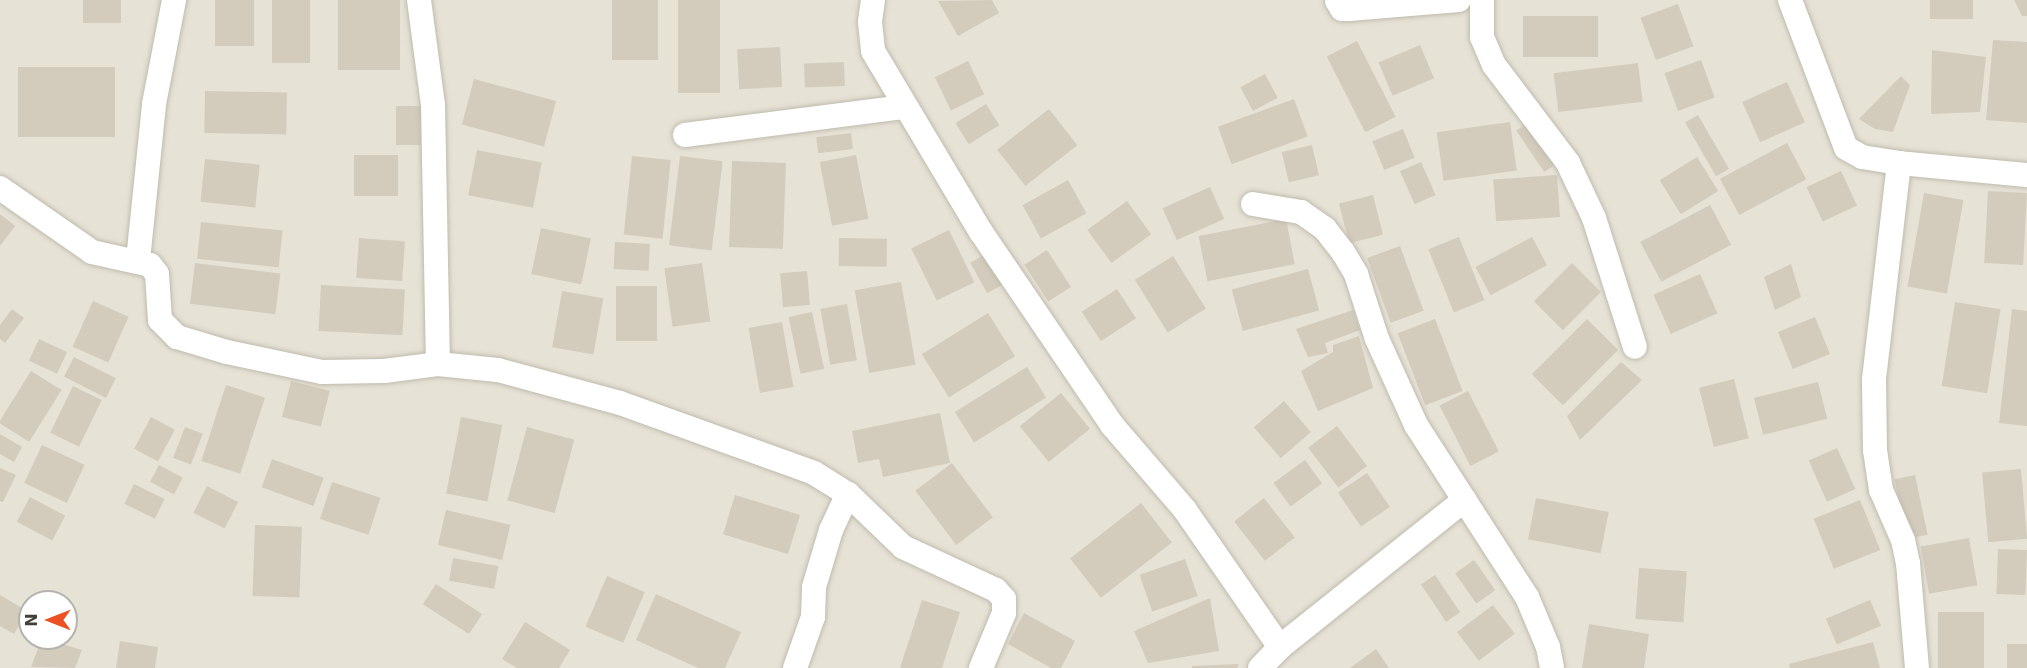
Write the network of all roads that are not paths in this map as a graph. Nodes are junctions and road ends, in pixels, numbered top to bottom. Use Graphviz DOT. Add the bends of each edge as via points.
graph roads {
  1 [pos="174,0"];
  2 [pos="419,0"];
  3 [pos="873,0"];
  4 [pos="1459,0"];
  5 [pos="1482,0"];
  6 [pos="1790,0"];
  7 [pos="1337,1"];
  8 [pos="904,107"];
  9 [pos="685,135"];
  10 [pos="1899,163"];
  11 [pos="2027,175"];
  12 [pos="0,188"];
  13 [pos="1253,204"];
  14 [pos="138,260"];
  15 [pos="1635,347"];
  16 [pos="438,364"];
  17 [pos="848,494"];
  18 [pos="1464,500"];
  19 [pos="1280,647"];
  20 [pos="795,668"];
  21 [pos="981,668"];
  22 [pos="1260,668"];
  23 [pos="1552,668"];
  24 [pos="1917,668"];
  1 -- 14 [label="street" via="154,104"];
  2 -- 16 [label="street" via="433,105"];
  3 -- 8 [label="street" via="873,51"];
  4 -- 7 [label="street" via="1349,9 1342,9"];
  5 -- 15 [label="street" via="1482,37 1494,65 1568,163 1594,218"];
  6 -- 10 [label="street" via="1846,148 1862,157"];
  8 -- 9 [label="street"];
  8 -- 19 [label="street" via="981,232 1112,425 1185,510"];
  10 -- 11 [label="street"];
  10 -- 24 [label="street" via="1874,379 1875,450 1881,490 1903,540 1908,563"];
  12 -- 14 [label="street" via="92,252"];
  13 -- 18 [label="street" via="1301,212 1325,229 1343,252 1356,274 1377,339 1416,424"];
  14 -- 16 [label="street" via="157,274 160,320 177,337 322,372 384,371"];
  16 -- 17 [label="street" via="498,370 620,403 814,473"];
  17 -- 20 [label="street" via="831,531 814,587 813,617"];
  17 -- 21 [label="street" via="903,547 996,590 1004,599 1004,613"];
  18 -- 19 [label="street"];
  18 -- 23 [label="street" via="1527,597 1548,647"];
  19 -- 22 [label="street"];
}
